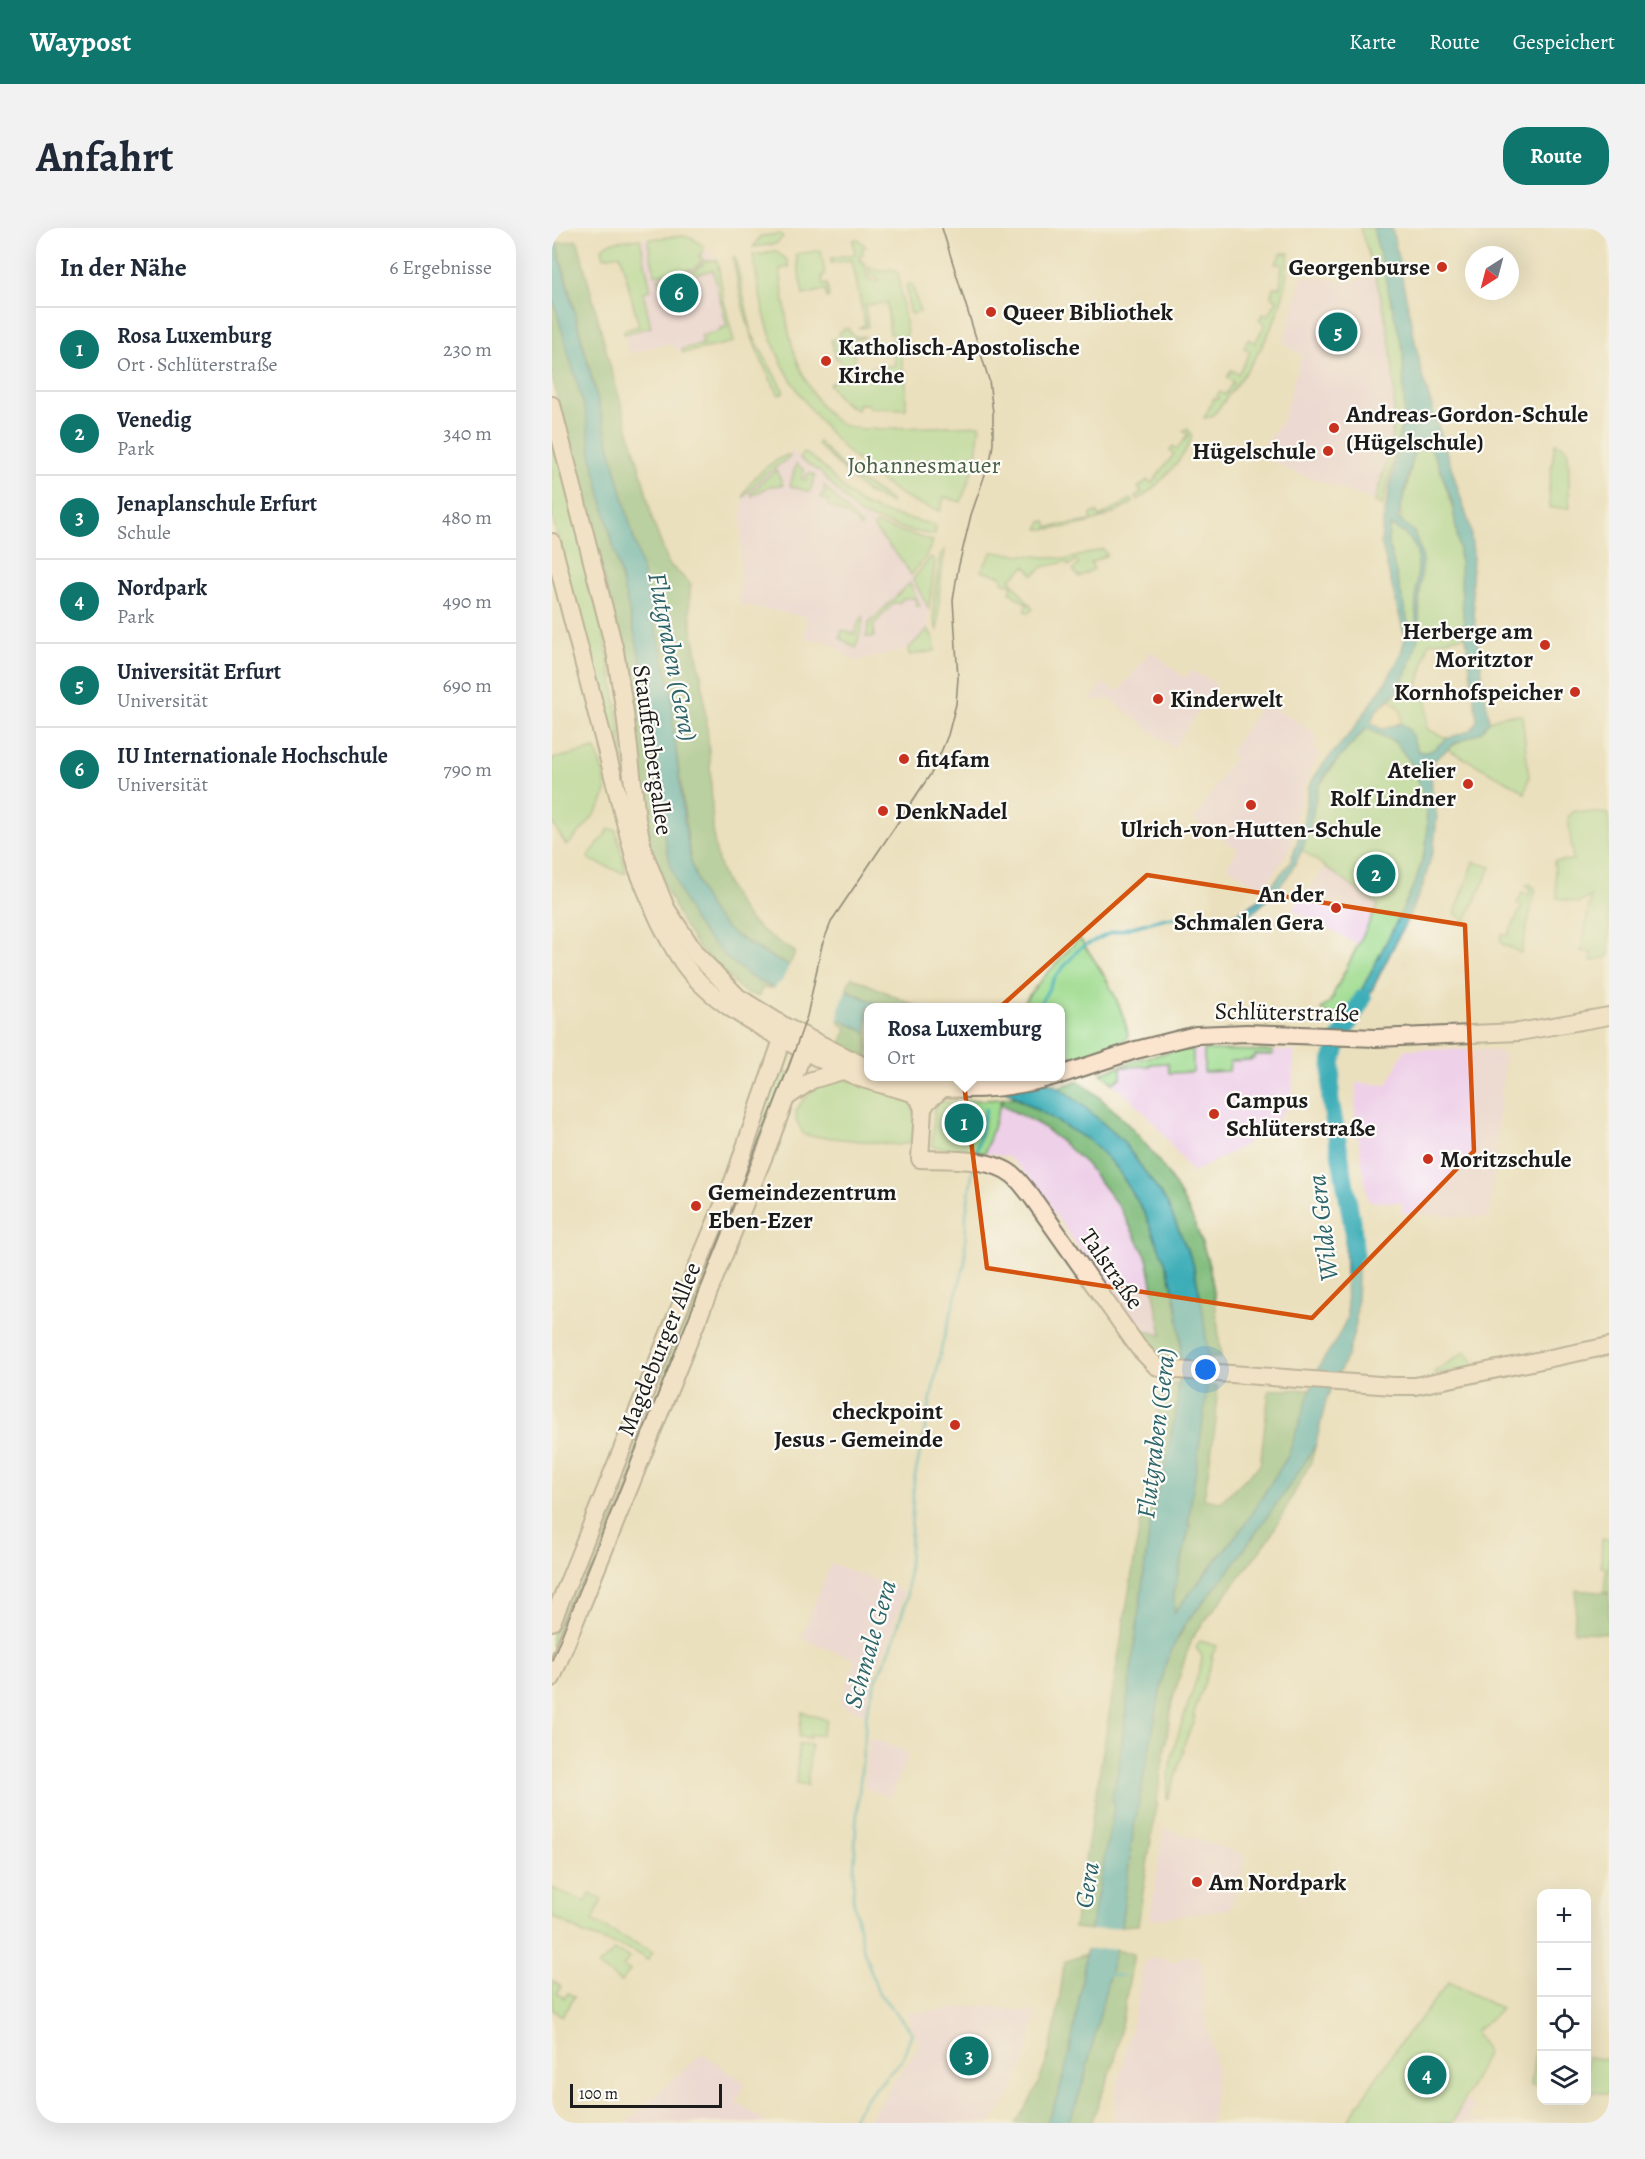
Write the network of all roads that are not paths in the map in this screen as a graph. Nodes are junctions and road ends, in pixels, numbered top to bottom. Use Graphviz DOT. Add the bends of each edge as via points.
graph roads {
  1 [pos="552,405"];
  2 [pos="552,542"];
  3 [pos="1609,1016"];
  4 [pos="784,1033"];
  5 [pos="806,1045"];
  6 [pos="864,1067"];
  7 [pos="842,1071"];
  8 [pos="1065,1074"];
  9 [pos="864,1078"];
  10 [pos="874,1081"];
  11 [pos="906,1081"];
  12 [pos="1039,1081"];
  13 [pos="942,1089"];
  14 [pos="786,1098"];
  15 [pos="923,1109"];
  16 [pos="1609,1346"];
  17 [pos="552,1622"];
  18 [pos="552,1678"];
  1 -- 4 [label="main road, Stauffenbergallee" via="615,651 644,853 666,908 696,954 738,997"];
  2 -- 4 [label="main road, Stauffenbergallee" via="637,868 648,895 674,949 700,982 739,1014"];
  3 -- 8 [label="main road, Schlüterstraße" via="1519,1032 1360,1038 1196,1035"];
  4 -- 5 [label="main road, Stauffenbergallee"];
  4 -- 17 [label="main road, Magdeburger Allee" via="734,1179"];
  5 -- 6 [label="main road"];
  5 -- 7 [label="main road"];
  5 -- 14 [label="main road, Magdeburger Allee"];
  7 -- 9 [label="main road"];
  7 -- 14 [label="main road" via="812,1080"];
  10 -- 15 [label="main road" via="912,1093"];
  11 -- 13 [label="main road, Schlüterstraße"];
  12 -- 13 [label="main road, Schlüterstraße" via="988,1089"];
  13 -- 15 [label="main road"];
  14 -- 18 [label="main road, Magdeburger Allee"];
  15 -- 16 [label="main road, Talstraße" via="920,1159 973,1162 998,1167 1014,1176 1138,1347 1156,1366 1415,1386"];
}
